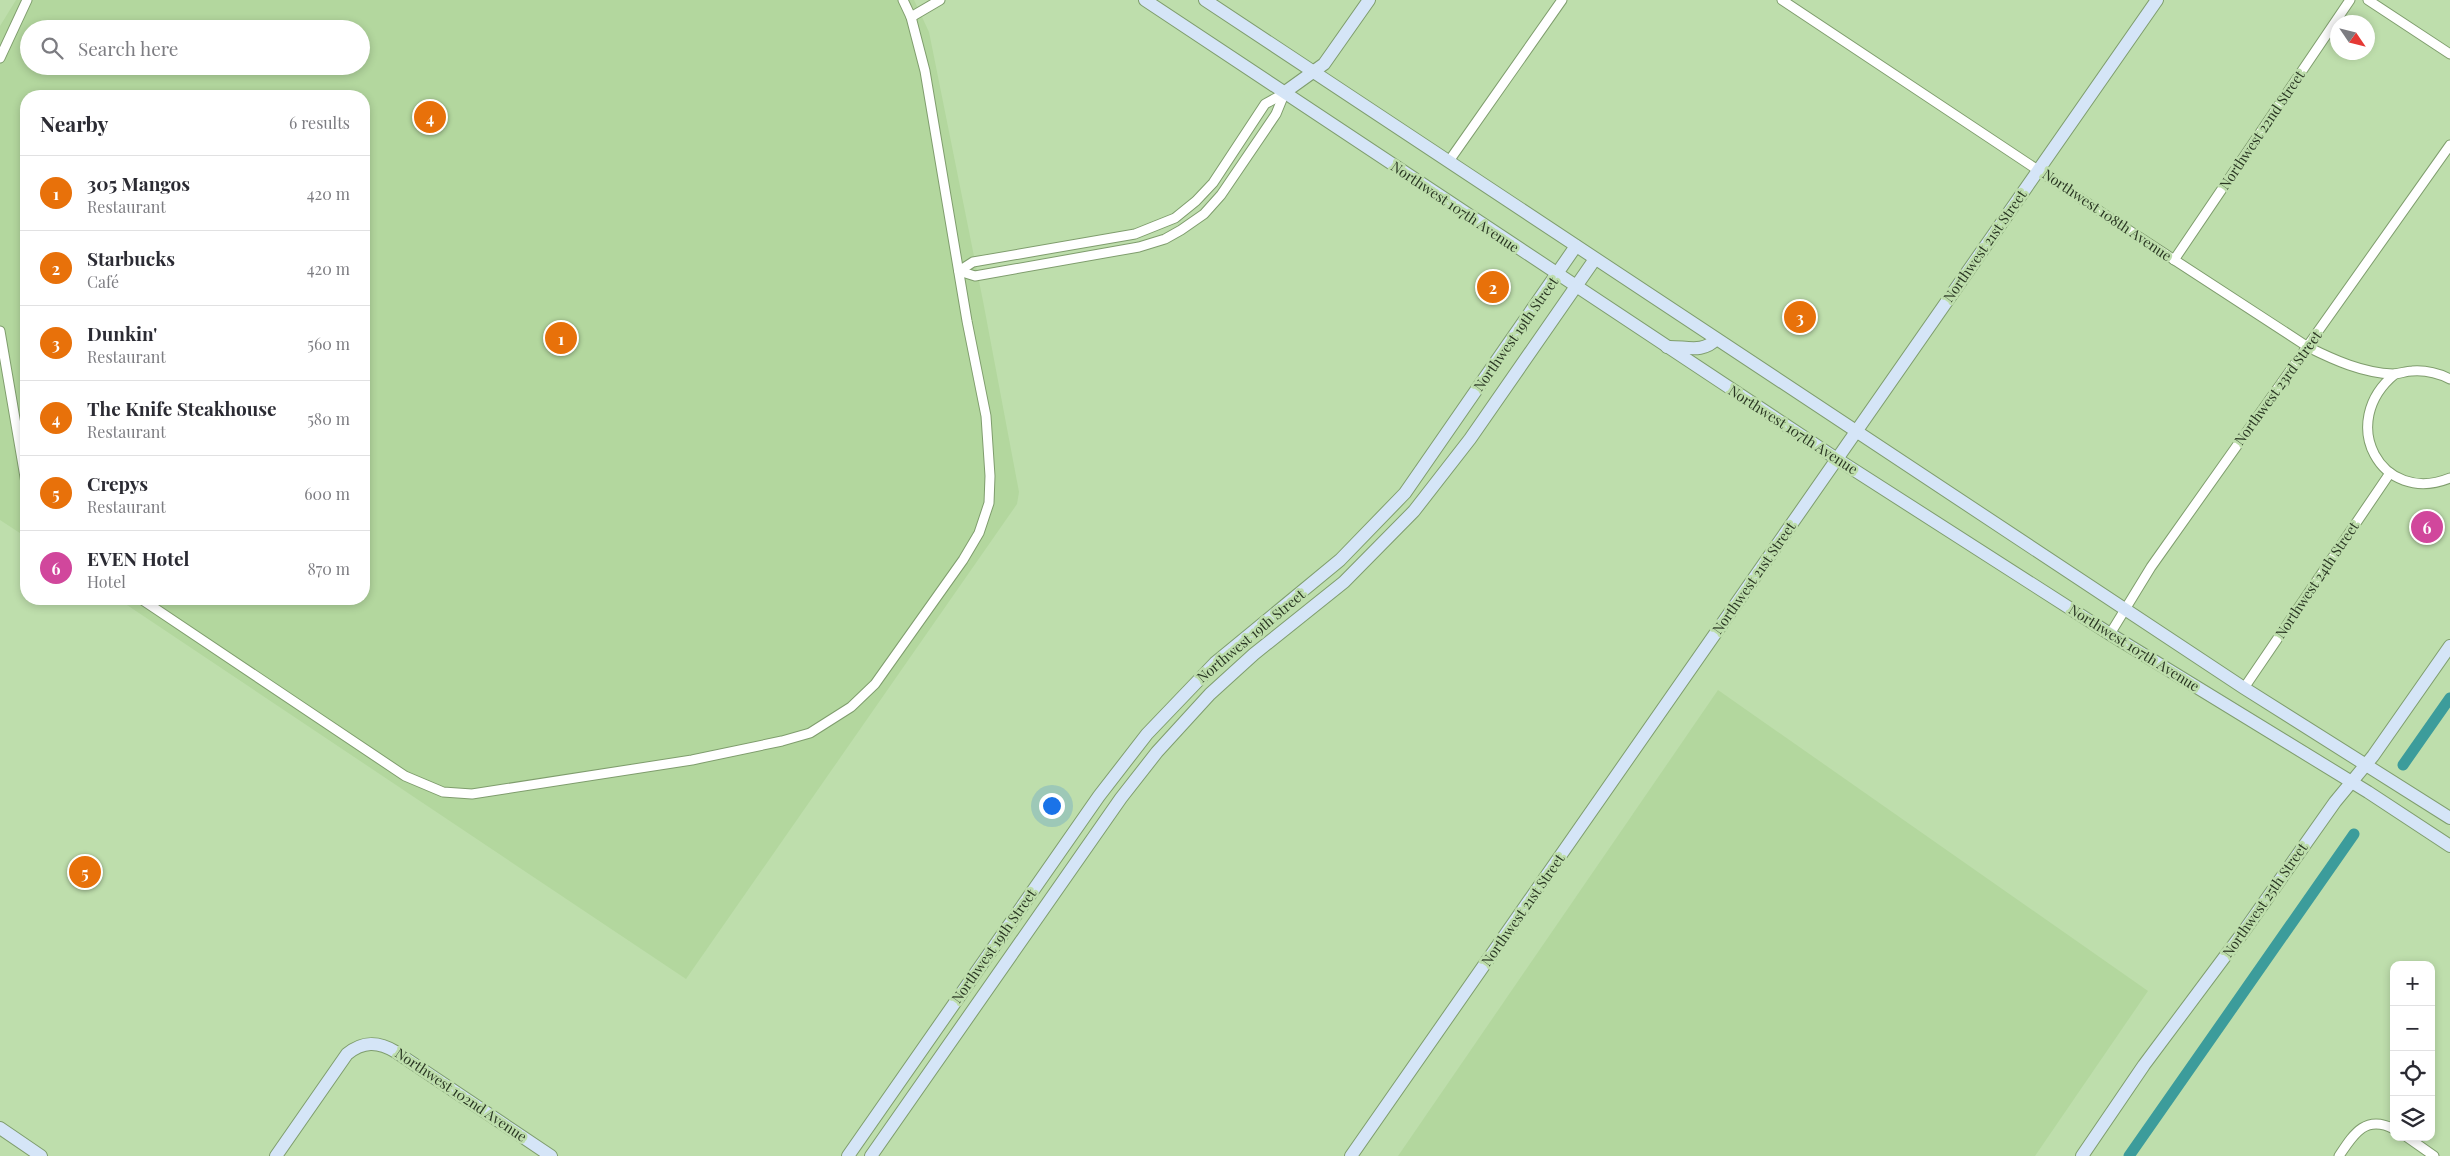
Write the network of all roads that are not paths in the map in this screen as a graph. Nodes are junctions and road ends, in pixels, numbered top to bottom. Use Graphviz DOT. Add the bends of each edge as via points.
graph roads {
  1 [pos="27,0"];
  2 [pos="940,0"];
  3 [pos="1145,0"];
  4 [pos="1206,0"];
  5 [pos="1369,0"];
  6 [pos="1562,0"];
  7 [pos="1782,0"];
  8 [pos="2157,0"];
  9 [pos="2350,0"];
  10 [pos="2368,0"];
  11 [pos="905,1"];
  12 [pos="911,17"];
  13 [pos="2450,54"];
  14 [pos="0,58"];
  15 [pos="1315,73"];
  16 [pos="1285,92"];
  17 [pos="2450,144"];
  18 [pos="1449,161"];
  19 [pos="2038,170"];
  20 [pos="1576,246"];
  21 [pos="1595,259"];
  22 [pos="2174,260"];
  23 [pos="959,271"];
  24 [pos="1558,274"];
  25 [pos="1576,286"];
  26 [pos="0,331"];
  27 [pos="1716,338"];
  28 [pos="1667,347"];
  29 [pos="2308,347"];
  30 [pos="2395,374"];
  31 [pos="2450,379"];
  32 [pos="1856,431"];
  33 [pos="20,448"];
  34 [pos="1837,459"];
  35 [pos="2390,473"];
  36 [pos="2450,478"];
  37 [pos="149,605"];
  38 [pos="2124,609"];
  39 [pos="2110,634"];
  40 [pos="2450,646"];
  41 [pos="2244,688"];
  42 [pos="2365,765"];
  43 [pos="2350,782"];
  44 [pos="2450,818"];
  45 [pos="2450,846"];
  46 [pos="2390,1127"];
  47 [pos="0,1128"];
  48 [pos="2413,1141"];
  49 [pos="41,1156"];
  50 [pos="276,1156"];
  51 [pos="551,1156"];
  52 [pos="848,1156"];
  53 [pos="871,1156"];
  54 [pos="1351,1156"];
  55 [pos="2082,1156"];
  56 [pos="2338,1156"];
  57 [pos="2434,1156"];
  1 -- 14 [label="street"];
  2 -- 12 [label="street"];
  3 -- 16 [label="street, Northwest 107th Avenue"];
  4 -- 15 [label="street, Northwest 107th Avenue"];
  5 -- 15 [label="street"];
  6 -- 18 [label="street"];
  7 -- 19 [label="street, Northwest 108th Avenue"];
  8 -- 19 [label="street, Northwest 21st Street"];
  9 -- 22 [label="street, Northwest 22nd Street"];
  10 -- 13 [label="street"];
  11 -- 12 [label="street"];
  12 -- 23 [label="street" via="925,71"];
  15 -- 16 [label="street"];
  15 -- 18 [label="street, Northwest 107th Avenue"];
  16 -- 23 [label="street" via="1265,104 1213,183 1175,218 1135,234 973,262"];
  16 -- 23 [label="street" via="1276,114 1221,195 1204,214 1173,235 1120,252 976,276"];
  16 -- 24 [label="street, Northwest 107th Avenue"];
  17 -- 29 [label="street, Northwest 23rd Street"];
  18 -- 20 [label="street, Northwest 107th Avenue"];
  19 -- 22 [label="street, Northwest 108th Avenue"];
  19 -- 32 [label="street, Northwest 21st Street"];
  20 -- 21 [label="street, Northwest 107th Avenue"];
  20 -- 24 [label="street, Northwest 19th Street"];
  21 -- 25 [label="street, Northwest 19th Street"];
  21 -- 27 [label="street, Northwest 107th Avenue"];
  22 -- 29 [label="street, Northwest 108th Avenue"];
  23 -- 37 [label="street" via="986,416 989,503 979,533 963,560 875,684 851,707 810,733 692,760 571,780 472,794 443,792 405,776"];
  24 -- 25 [label="street, Northwest 107th Avenue"];
  24 -- 52 [label="street, Northwest 19th Street" via="1405,493 1340,560 1200,677 1147,734 1099,796"];
  25 -- 28 [label="street, Northwest 107th Avenue"];
  25 -- 53 [label="street, Northwest 19th Street" via="1466,444 1414,511 1344,582 1210,694 1157,752 1121,798"];
  26 -- 33 [label="street"];
  27 -- 28 [label="street" via="1702,349"];
  27 -- 32 [label="street, Northwest 107th Avenue"];
  28 -- 34 [label="street, Northwest 107th Avenue"];
  29 -- 30 [label="street, Northwest 108th Avenue" via="2360,368"];
  29 -- 38 [label="street, Northwest 23rd Street"];
  30 -- 31 [label="street, Northwest 108th Avenue" via="2430,372"];
  30 -- 35 [label="street" via="2377,392 2367,416 2369,442 2377,459"];
  32 -- 34 [label="street, Northwest 21st Street"];
  32 -- 38 [label="street, Northwest 107th Avenue"];
  34 -- 39 [label="street, Northwest 107th Avenue"];
  34 -- 54 [label="street, Northwest 21st Street"];
  35 -- 36 [label="street" via="2414,483 2434,483"];
  35 -- 41 [label="street, Northwest 24th Street"];
  38 -- 39 [label="street, Northwest 23rd Street"];
  38 -- 41 [label="street, Northwest 107th Avenue"];
  39 -- 43 [label="street, Northwest 107th Avenue"];
  40 -- 42 [label="street, Northwest 25th Street"];
  41 -- 42 [label="street, Northwest 107th Avenue"];
  42 -- 43 [label="street, Northwest 25th Street"];
  42 -- 44 [label="street, Northwest 107th Avenue"];
  43 -- 45 [label="street, Northwest 107th Avenue"];
  43 -- 55 [label="street, Northwest 25th Street" via="2144,1065"];
  46 -- 56 [label="street" via="2369,1124 2354,1134"];
  47 -- 49 [label="street"];
  48 -- 57 [label="street"];
  50 -- 51 [label="street, Northwest 102nd Avenue" via="347,1054 367,1044 390,1048"];
}
